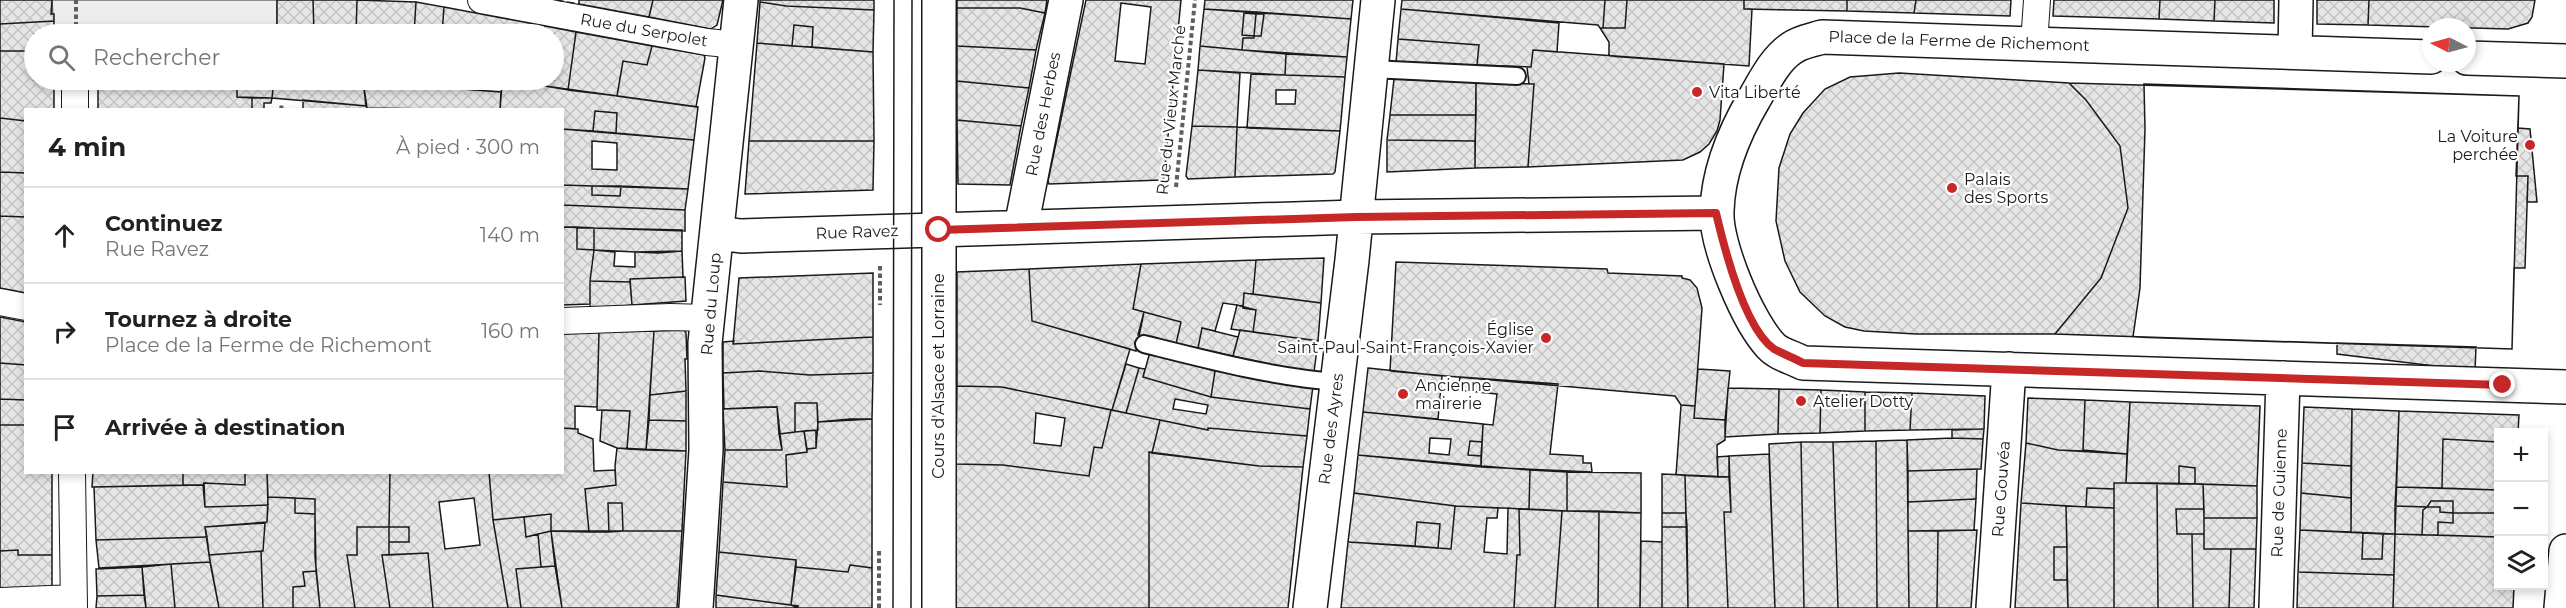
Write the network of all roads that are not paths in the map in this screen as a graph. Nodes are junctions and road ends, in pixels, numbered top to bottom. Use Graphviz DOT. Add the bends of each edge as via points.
graph roads {
  1 [pos="481,0"];
  2 [pos="741,0"];
  3 [pos="939,0"];
  4 [pos="1066,0"];
  5 [pos="1378,0"];
  6 [pos="2037,0"];
  7 [pos="2296,0"];
  8 [pos="2034,44"];
  9 [pos="736,45"];
  10 [pos="2295,52"];
  11 [pos="2422,57"];
  12 [pos="2476,58"];
  13 [pos="2566,61"];
  14 [pos="1371,69"];
  15 [pos="1518,76"];
  16 [pos="75,90"];
  17 [pos="75,108"];
  18 [pos="1716,213"];
  19 [pos="1356,217"];
  20 [pos="1021,227"];
  21 [pos="939,230"];
  22 [pos="717,233"];
  23 [pos="0,302"];
  24 [pos="24,307"];
  25 [pos="708,318"];
  26 [pos="564,321"];
  27 [pos="1144,344"];
  28 [pos="2009,369"];
  29 [pos="2283,378"];
  30 [pos="1337,382"];
  31 [pos="2566,387"];
  32 [pos="72,474"];
  33 [pos="2566,550"];
  34 [pos="0,602"];
  35 [pos="74,603"];
  36 [pos="696,608"];
  37 [pos="939,608"];
  38 [pos="1310,608"];
  39 [pos="1993,608"];
  40 [pos="2276,608"];
  41 [pos="2561,608"];
  1 -- 9 [label="street, Rue du Serpolet"];
  2 -- 9 [label="street, Rue du Loup"];
  3 -- 21 [label="street, Cours d'Alsace et Lorraine"];
  4 -- 20 [label="street, Rue des Herbes"];
  5 -- 14 [label="street, Rue des Ayres"];
  6 -- 8 [label="street"];
  7 -- 10 [label="street"];
  8 -- 10 [label="street, Place de la Ferme de Richemont"];
  8 -- 18 [label="street, Place de la Ferme de Richemont" via="1822,36 1791,48 1771,70 1743,117 1725,160"];
  9 -- 22 [label="street, Rue du Loup"];
  10 -- 11 [label="street, Place de la Ferme de Richemont"];
  12 -- 13 [label="street"];
  14 -- 15 [label="lane"];
  14 -- 19 [label="street, Rue des Ayres"];
  16 -- 17 [label="street"];
  18 -- 19 [label="street, Rue Ravez"];
  18 -- 28 [label="street, Place de la Ferme de Richemont" via="1726,260 1745,306 1772,348 1803,363"];
  19 -- 20 [label="street, Rue Ravez"];
  19 -- 30 [label="street, Rue des Ayres"];
  20 -- 21 [label="street, Rue Ravez"];
  21 -- 22 [label="street, Rue Ravez" via="741,236"];
  21 -- 37 [label="street, Cours d'Alsace et Lorraine"];
  22 -- 25 [label="street, Rue du Loup"];
  23 -- 24 [label="street"];
  25 -- 26 [label="street"];
  25 -- 36 [label="street, Rue du Loup" via="706,450"];
  27 -- 30 [label="lane" via="1224,364"];
  28 -- 29 [label="street, Place de la Ferme de Richemont"];
  28 -- 39 [label="street, Rue Gouvéa"];
  29 -- 31 [label="street, Place de la Ferme de Richemont"];
  29 -- 40 [label="street, Rue de Guienne"];
  30 -- 38 [label="street, Rue des Ayres"];
  32 -- 35 [label="street"];
  33 -- 41 [label="street"];
  34 -- 35 [label="street"];
}
